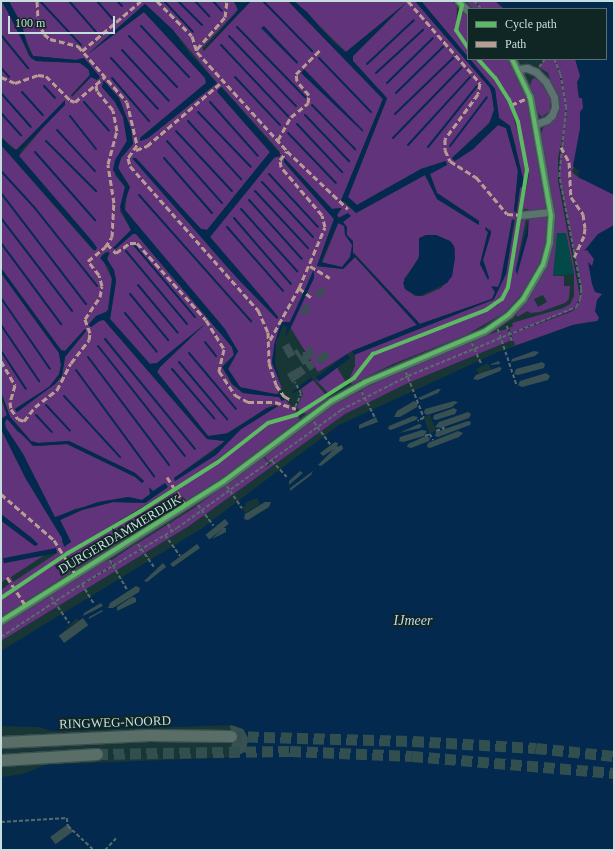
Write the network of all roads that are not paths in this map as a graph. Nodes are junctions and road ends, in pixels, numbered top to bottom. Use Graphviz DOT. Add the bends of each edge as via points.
graph roads {
  1 [pos="458,1"];
  2 [pos="467,11"];
  3 [pos="513,60"];
  4 [pos="519,69"];
  5 [pos="536,124"];
  6 [pos="550,212"];
  7 [pos="522,215"];
  8 [pos="1,621"];
  9 [pos="231,736"];
  10 [pos="1,742"];
  11 [pos="97,754"];
  12 [pos="1,760"];
  1 -- 2 [label="street"];
  3 -- 4 [label="street, DURGERDAMMERDIJK"];
  4 -- 5 [label="street, DURGERDAMMERDIJK" via="530,97"];
  4 -- 5 [label="street" via="527,68 536,72 546,82 554,97 555,107 552,115"];
  5 -- 6 [label="street, DURGERDAMMERDIJK"];
  6 -- 7 [label="street"];
  6 -- 8 [label="street, DURGERDAMMERDIJK" via="549,242 543,265 530,289 497,328 473,344 360,388 166,522 50,595"];
  9 -- 10 [label="highway, RINGWEG-NOORD" via="149,735"];
  11 -- 12 [label="highway"];
}
